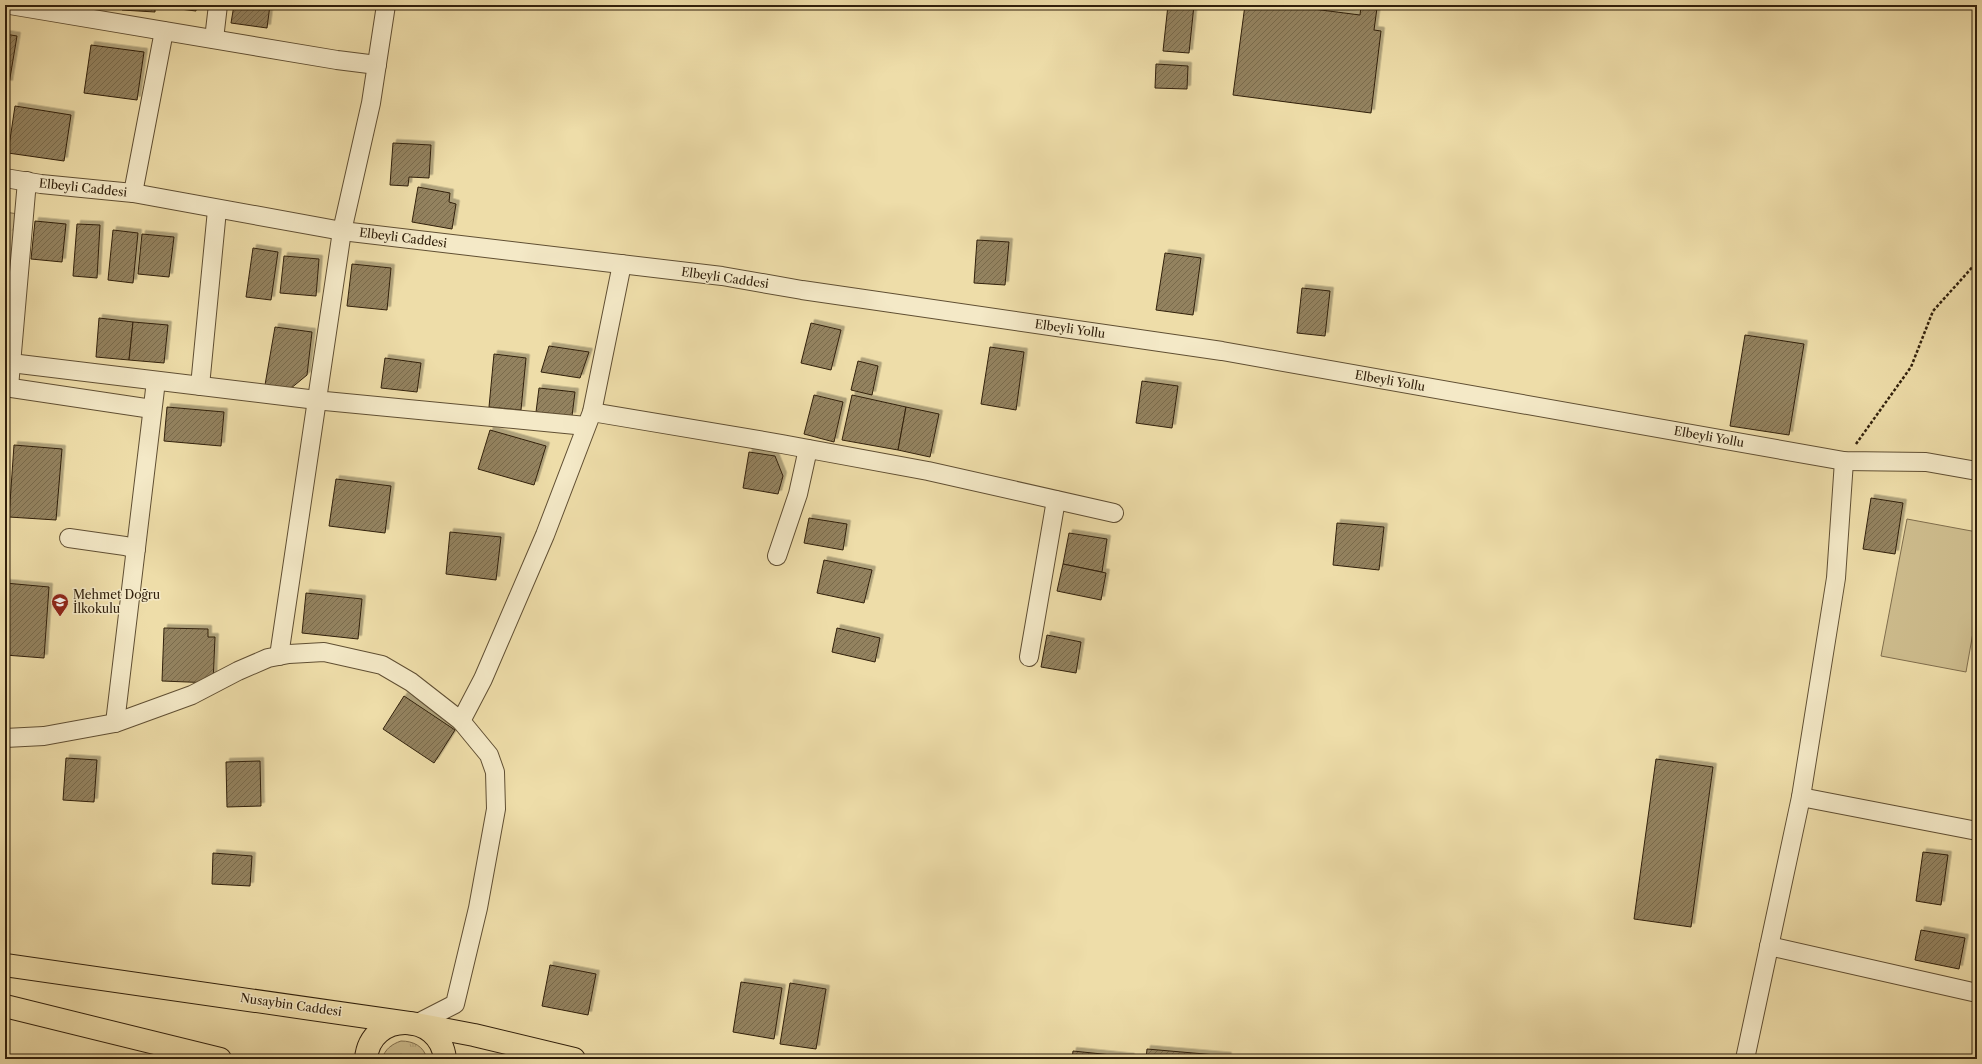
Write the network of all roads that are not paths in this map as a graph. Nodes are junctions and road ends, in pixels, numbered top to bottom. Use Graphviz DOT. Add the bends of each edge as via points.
graph roads {
  1 [pos="10,5"];
  2 [pos="218,5"];
  3 [pos="386,5"];
  4 [pos="164,31"];
  5 [pos="214,39"];
  6 [pos="377,65"];
  7 [pos="5,178"];
  8 [pos="27,181"];
  9 [pos="133,193"];
  10 [pos="217,210"];
  11 [pos="342,231"];
  12 [pos="622,264"];
  13 [pos="802,290"];
  14 [pos="11,362"];
  15 [pos="156,381"];
  16 [pos="200,386"];
  17 [pos="7,387"];
  18 [pos="317,400"];
  19 [pos="152,409"];
  20 [pos="589,419"];
  21 [pos="808,449"];
  22 [pos="1844,461"];
  23 [pos="1977,471"];
  24 [pos="1056,500"];
  25 [pos="1114,513"];
  26 [pos="69,538"];
  27 [pos="136,549"];
  28 [pos="777,556"];
  29 [pos="279,656"];
  30 [pos="1029,657"];
  31 [pos="461,721"];
  32 [pos="114,724"];
  33 [pos="5,738"];
  34 [pos="1801,797"];
  35 [pos="1977,831"];
  36 [pos="1769,946"];
  37 [pos="5,965"];
  38 [pos="1977,993"];
  39 [pos="5,1006"];
  40 [pos="416,1024"];
  41 [pos="220,1059"];
  42 [pos="366,1059"];
  43 [pos="445,1059"];
  44 [pos="574,1059"];
  45 [pos="1745,1059"];
  1 -- 4 [label="street"];
  2 -- 5 [label="street"];
  3 -- 6 [label="street"];
  4 -- 5 [label="street"];
  4 -- 9 [label="street"];
  5 -- 6 [label="street"];
  6 -- 11 [label="street"];
  7 -- 8 [label="street, Elbeyli Caddesi"];
  8 -- 9 [label="street, Elbeyli Caddesi"];
  8 -- 14 [label="street"];
  9 -- 10 [label="street, Elbeyli Caddesi"];
  10 -- 11 [label="street, Elbeyli Caddesi"];
  10 -- 16 [label="street"];
  11 -- 12 [label="street, Elbeyli Caddesi"];
  11 -- 18 [label="street"];
  12 -- 13 [label="street, Elbeyli Caddesi" via="722,276"];
  12 -- 20 [label="street"];
  13 -- 22 [label="street, Elbeyli Yollu" via="1222,351"];
  14 -- 15 [label="street"];
  14 -- 17 [label="street"];
  15 -- 16 [label="street"];
  15 -- 19 [label="street"];
  16 -- 18 [label="street"];
  17 -- 19 [label="street"];
  18 -- 20 [label="street"];
  18 -- 29 [label="street"];
  19 -- 27 [label="street"];
  20 -- 21 [label="street"];
  20 -- 31 [label="street" via="545,535 483,679"];
  21 -- 24 [label="street"];
  21 -- 28 [label="street" via="798,494"];
  22 -- 23 [label="street, Elbeyli Yollu" via="1926,462"];
  22 -- 34 [label="street" via="1836,578"];
  24 -- 25 [label="street"];
  24 -- 30 [label="street"];
  26 -- 27 [label="street"];
  27 -- 32 [label="street"];
  29 -- 31 [label="street" via="324,652 382,665 411,682"];
  29 -- 32 [label="street" via="238,671 192,695"];
  31 -- 40 [label="street" via="489,756 495,772 496,809 478,908 455,1004"];
  32 -- 33 [label="street" via="44,736"];
  34 -- 35 [label="street"];
  34 -- 36 [label="street"];
  36 -- 38 [label="street"];
  36 -- 45 [label="street"];
  37 -- 40 [label="highway, Nusaybin Caddesi"];
  39 -- 41 [label="highway"];
  40 -- 42 [label="highway" via="403,1022 391,1025 380,1032 371,1041"];
  40 -- 43 [label="highway" via="429,1030 438,1039 445,1052"];
  40 -- 44 [label="highway, Nusaybin Caddesi"];
}
